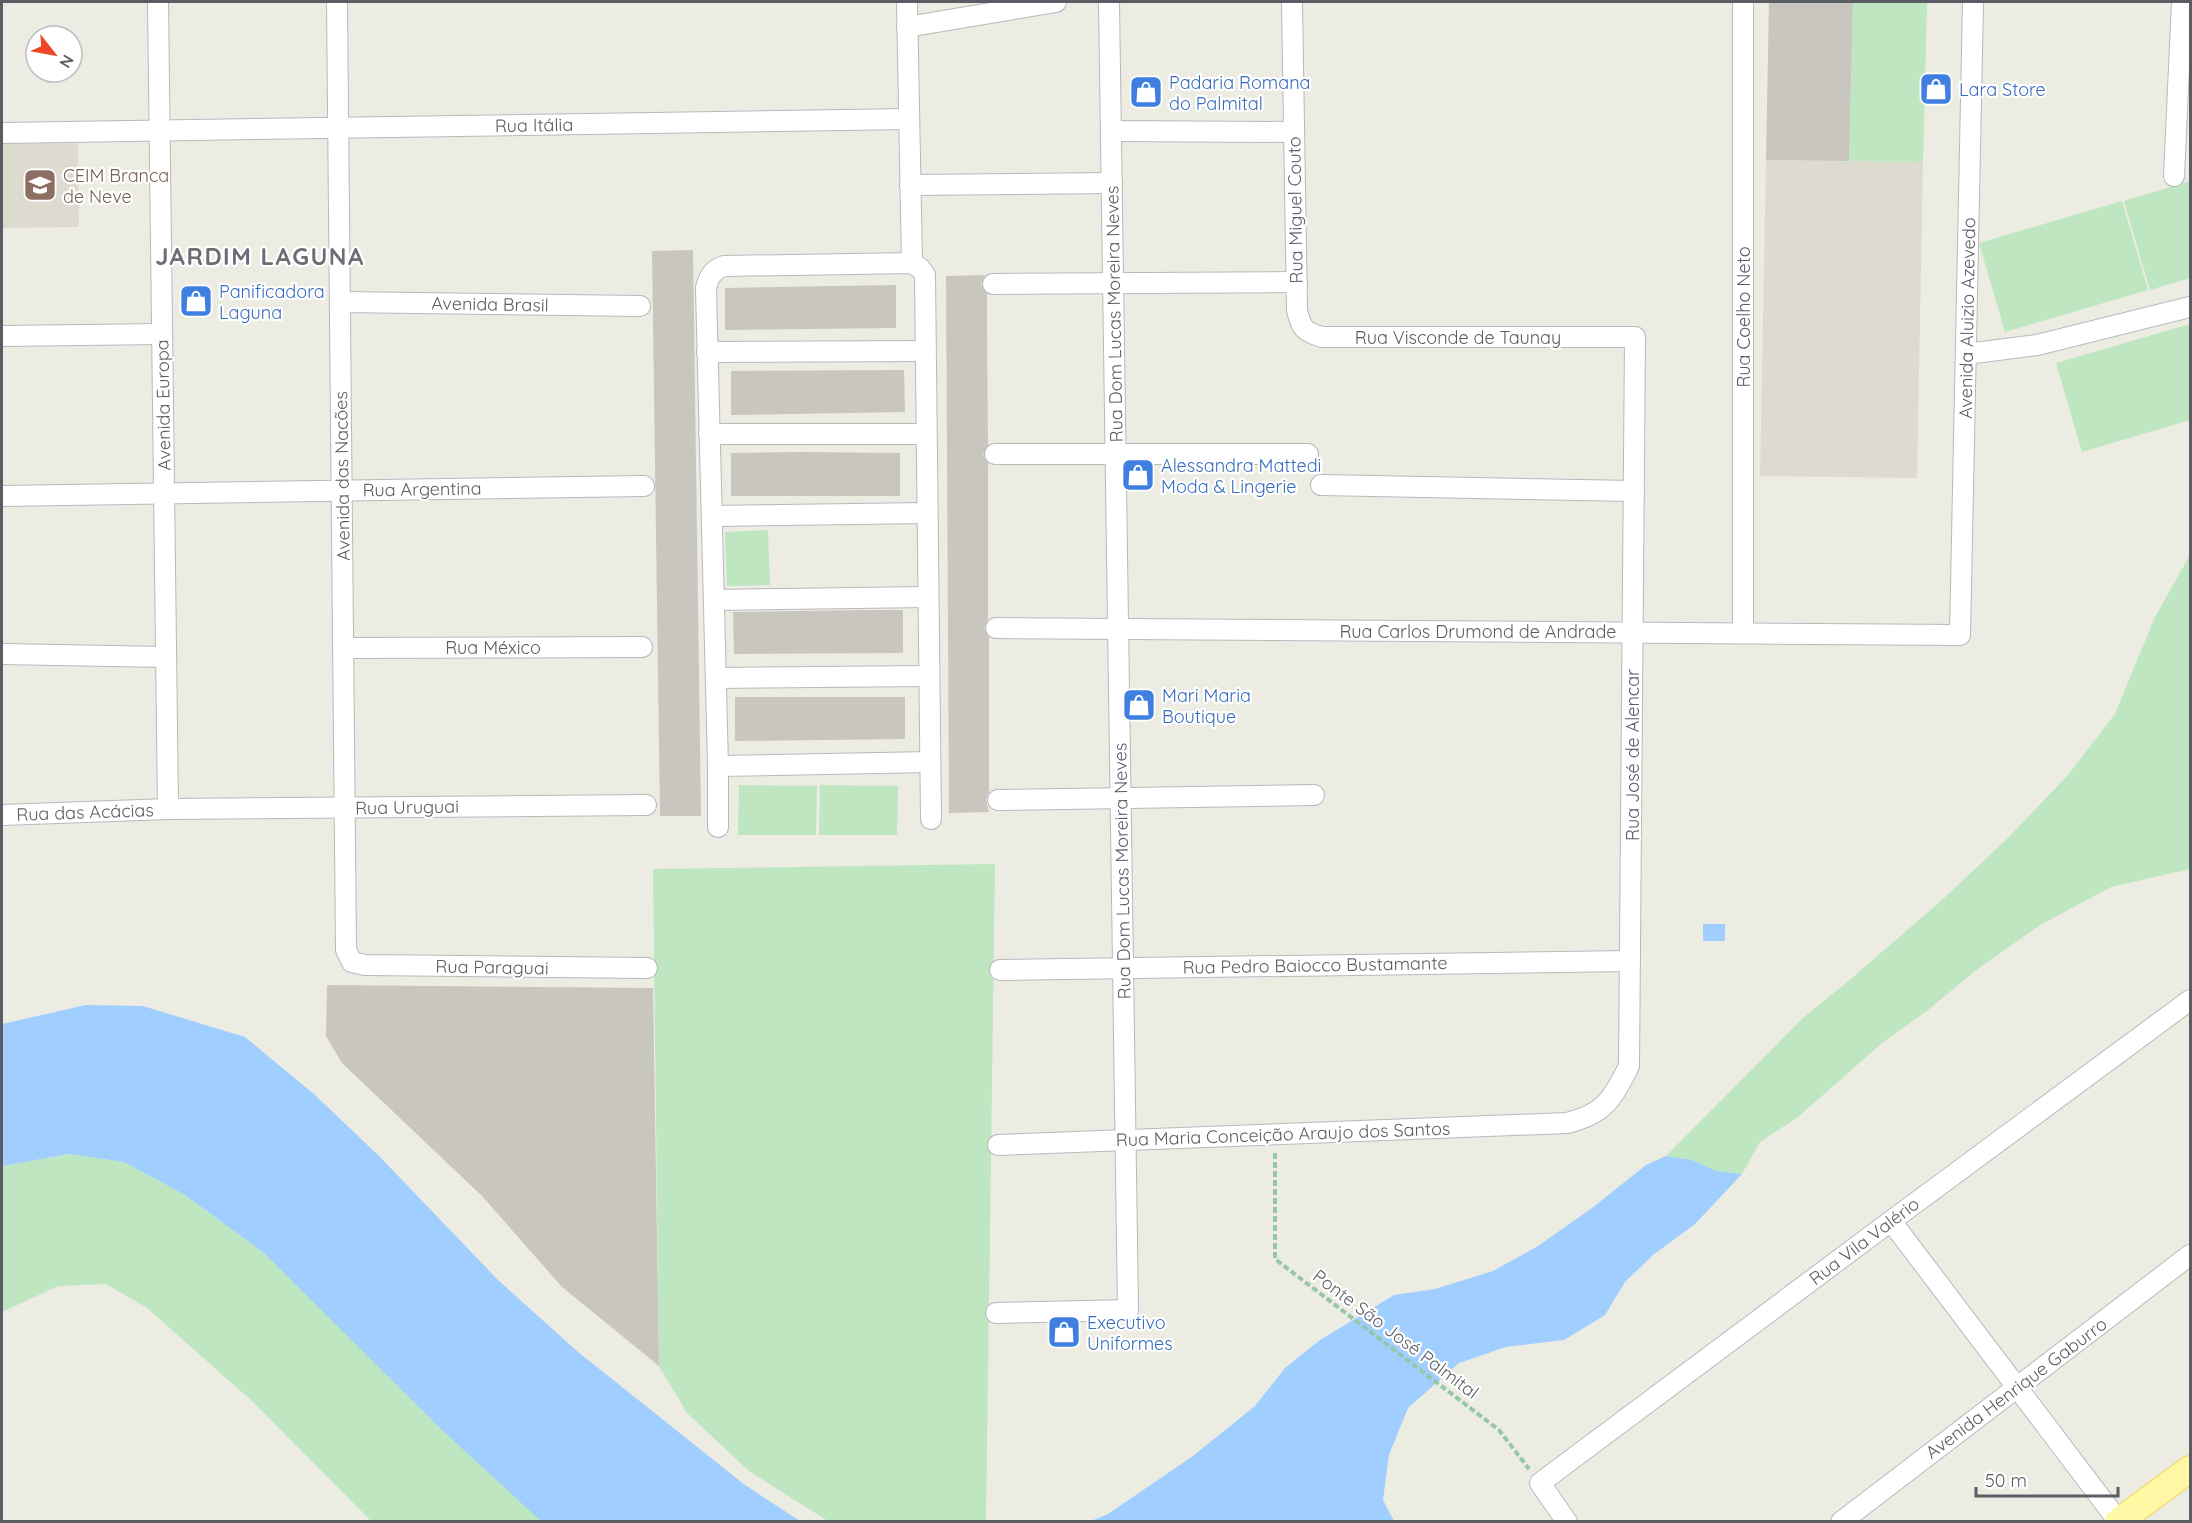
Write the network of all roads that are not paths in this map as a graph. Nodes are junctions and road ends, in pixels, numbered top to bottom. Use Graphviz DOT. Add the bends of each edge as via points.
graph roads {
  1 [pos="158,2"];
  2 [pos="337,2"];
  3 [pos="907,2"];
  4 [pos="1056,2"];
  5 [pos="1109,2"];
  6 [pos="1292,2"];
  7 [pos="1743,2"];
  8 [pos="1973,2"];
  9 [pos="2182,2"];
  10 [pos="907,27"];
  11 [pos="2184,96"];
  12 [pos="909,119"];
  13 [pos="338,128"];
  14 [pos="160,130"];
  15 [pos="1111,131"];
  16 [pos="1294,132"];
  17 [pos="2,133"];
  18 [pos="2174,176"];
  19 [pos="1112,183"];
  20 [pos="910,185"];
  21 [pos="912,264"];
  22 [pos="1297,282"];
  23 [pos="1113,283"];
  24 [pos="993,284"];
  25 [pos="340,303"];
  26 [pos="640,306"];
  27 [pos="2190,307"];
  28 [pos="1297,310"];
  29 [pos="162,334"];
  30 [pos="2,336"];
  31 [pos="1635,337"];
  32 [pos="925,351"];
  33 [pos="707,352"];
  34 [pos="1966,354"];
  35 [pos="710,434"];
  36 [pos="926,434"];
  37 [pos="995,454"];
  38 [pos="1116,454"];
  39 [pos="1308,454"];
  40 [pos="1322,485"];
  41 [pos="644,486"];
  42 [pos="342,490"];
  43 [pos="1634,491"];
  44 [pos="164,492"];
  45 [pos="2,496"];
  46 [pos="927,513"];
  47 [pos="712,516"];
  48 [pos="928,597"];
  49 [pos="714,600"];
  50 [pos="996,627"];
  51 [pos="1118,628"];
  52 [pos="1633,633"];
  53 [pos="1743,633"];
  54 [pos="1960,635"];
  55 [pos="642,647"];
  56 [pos="343,648"];
  57 [pos="2,654"];
  58 [pos="166,657"];
  59 [pos="929,676"];
  60 [pos="716,678"];
  61 [pos="930,762"];
  62 [pos="718,766"];
  63 [pos="1314,795"];
  64 [pos="1121,798"];
  65 [pos="998,800"];
  66 [pos="646,805"];
  67 [pos="345,807"];
  68 [pos="168,809"];
  69 [pos="2,815"];
  70 [pos="22,815"];
  71 [pos="931,819"];
  72 [pos="718,827"];
  73 [pos="2,830"];
  74 [pos="346,950"];
  75 [pos="1630,961"];
  76 [pos="647,968"];
  77 [pos="1123,968"];
  78 [pos="1000,970"];
  79 [pos="2190,1000"];
  80 [pos="1629,1066"];
  81 [pos="1126,1140"];
  82 [pos="998,1145"];
  83 [pos="1891,1221"];
  84 [pos="2190,1255"];
  85 [pos="996,1314"];
  86 [pos="2017,1387"];
  87 [pos="2190,1469"];
  88 [pos="1567,1521"];
  89 [pos="1841,1521"];
  90 [pos="2119,1521"];
  1 -- 14 [label="street, Avenida Europa"];
  2 -- 13 [label="street, Avenida das Nacões"];
  3 -- 10 [label="street"];
  4 -- 10 [label="street"];
  5 -- 15 [label="street, Rua Dom Lucas Moreira Neves"];
  6 -- 16 [label="street, Rua Miguel Couto"];
  7 -- 53 [label="street, Rua Coelho Neto"];
  8 -- 34 [label="street, Avenida Aluizio Azevedo"];
  9 -- 11 [label="street"];
  10 -- 12 [label="street"];
  11 -- 18 [label="street"];
  12 -- 13 [label="street, Rua Itália"];
  12 -- 20 [label="street"];
  13 -- 14 [label="street, Rua Itália"];
  13 -- 25 [label="street, Avenida das Nacões"];
  14 -- 17 [label="street, Rua Itália"];
  14 -- 29 [label="street, Avenida Europa"];
  15 -- 16 [label="street"];
  15 -- 19 [label="street, Rua Dom Lucas Moreira Neves"];
  16 -- 22 [label="street, Rua Miguel Couto"];
  19 -- 20 [label="street"];
  19 -- 23 [label="street, Rua Dom Lucas Moreira Neves"];
  20 -- 21 [label="street"];
  21 -- 32 [label="street" via="925,275"];
  21 -- 33 [label="street" via="715,269 706,288"];
  22 -- 23 [label="street"];
  22 -- 28 [label="street, Rua Miguel Couto"];
  23 -- 24 [label="street"];
  23 -- 38 [label="street, Rua Dom Lucas Moreira Neves"];
  25 -- 26 [label="street, Avenida Brasil"];
  25 -- 42 [label="street, Avenida das Nacões"];
  27 -- 34 [label="street" via="2037,345"];
  28 -- 31 [label="street, Rua Visconde de Taunay" via="1301,326 1322,337"];
  29 -- 30 [label="street"];
  29 -- 44 [label="street, Avenida Europa"];
  31 -- 43 [label="street, Rua José de Alencar"];
  32 -- 33 [label="street"];
  32 -- 36 [label="street"];
  33 -- 35 [label="street"];
  34 -- 54 [label="street, Avenida Aluizio Azevedo"];
  35 -- 36 [label="street"];
  35 -- 47 [label="street"];
  36 -- 46 [label="street"];
  37 -- 38 [label="street"];
  38 -- 39 [label="street"];
  38 -- 51 [label="street, Rua Dom Lucas Moreira Neves"];
  40 -- 43 [label="street"];
  41 -- 42 [label="street, Rua Argentina"];
  42 -- 44 [label="street, Rua Argentina"];
  42 -- 56 [label="street, Avenida das Nacões"];
  43 -- 52 [label="street, Rua José de Alencar"];
  44 -- 45 [label="street, Rua Argentina"];
  44 -- 58 [label="street, Avenida Europa"];
  46 -- 47 [label="street"];
  46 -- 48 [label="street"];
  47 -- 49 [label="street"];
  48 -- 49 [label="street"];
  48 -- 59 [label="street"];
  49 -- 60 [label="street"];
  50 -- 51 [label="street, Rua Carlos Drumond de Andrade"];
  51 -- 52 [label="street, Rua Carlos Drumond de Andrade"];
  51 -- 64 [label="street, Rua Dom Lucas Moreira Neves"];
  52 -- 53 [label="street, Rua Carlos Drumond de Andrade"];
  52 -- 75 [label="street, Rua José de Alencar"];
  53 -- 54 [label="street, Rua Carlos Drumond de Andrade"];
  55 -- 56 [label="street, Rua México"];
  56 -- 67 [label="street, Avenida das Nacões"];
  57 -- 58 [label="street"];
  58 -- 68 [label="street, Avenida Europa"];
  59 -- 60 [label="street"];
  59 -- 61 [label="street"];
  60 -- 62 [label="street"];
  61 -- 62 [label="street"];
  61 -- 71 [label="street"];
  62 -- 72 [label="street"];
  63 -- 64 [label="street"];
  64 -- 65 [label="street"];
  64 -- 77 [label="street, Rua Dom Lucas Moreira Neves"];
  66 -- 67 [label="street, Rua Uruguai"];
  67 -- 68 [label="street, Rua Uruguai"];
  67 -- 74 [label="street, Avenida das Nacões"];
  68 -- 70 [label="street, Rua das Acácias"];
  69 -- 70 [label="street, Rua das Acácias"];
  70 -- 73 [label="street"];
  74 -- 76 [label="street, Rua Paraguai" via="352,962 365,965"];
  75 -- 77 [label="street, Rua Pedro Baiocco Bustamante"];
  75 -- 80 [label="street, Rua José de Alencar"];
  77 -- 78 [label="street, Rua Pedro Baiocco Bustamante"];
  77 -- 81 [label="street, Rua Dom Lucas Moreira Neves"];
  79 -- 83 [label="street, Rua Vila Valério"];
  80 -- 81 [label="street, Rua Maria Conceição Araujo dos Santos" via="1602,1108 1567,1123"];
  81 -- 82 [label="street, Rua Maria Conceição Araujo dos Santos"];
  81 -- 85 [label="street, Rua Dom Lucas Moreira Neves" via="1128,1310"];
  83 -- 86 [label="street"];
  83 -- 88 [label="street, Rua Vila Valério" via="1540,1483"];
  84 -- 86 [label="street, Avenida Henrique Gaburro"];
  86 -- 89 [label="street, Avenida Henrique Gaburro"];
  86 -- 90 [label="street"];
  87 -- 90 [label="main road"];
}
